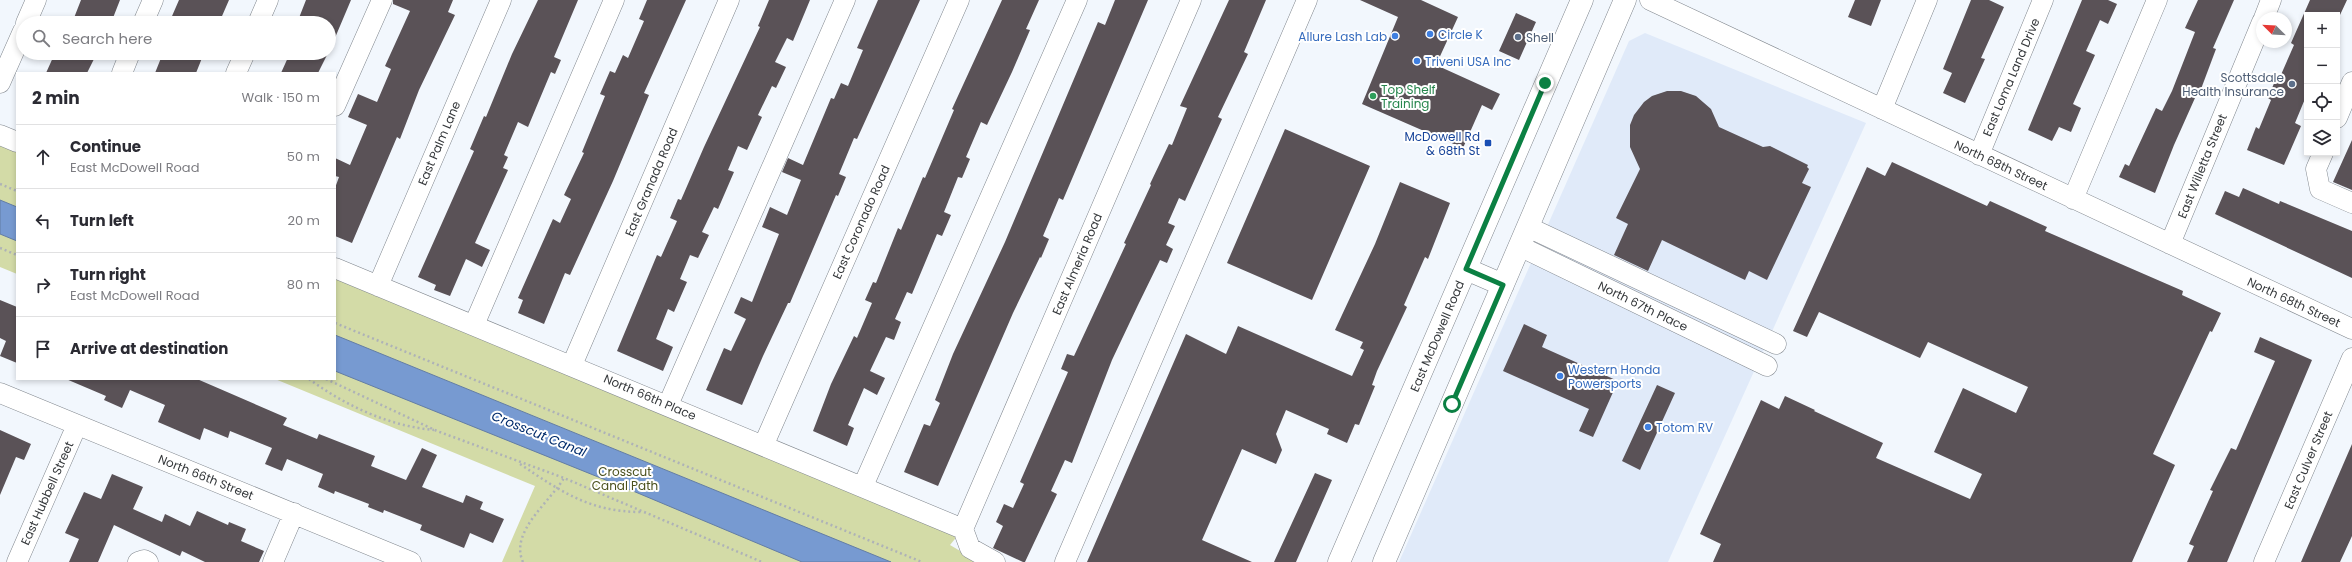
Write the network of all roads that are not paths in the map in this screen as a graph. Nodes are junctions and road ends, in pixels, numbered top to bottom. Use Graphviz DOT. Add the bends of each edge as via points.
graph roads {
  1 [pos="36,0"];
  2 [pos="153,0"];
  3 [pos="268,0"];
  4 [pos="382,0"];
  5 [pos="501,0"];
  6 [pos="614,0"];
  7 [pos="729,0"];
  8 [pos="845,0"];
  9 [pos="959,0"];
  10 [pos="1077,0"];
  11 [pos="1191,0"];
  12 [pos="1307,0"];
  13 [pos="1582,0"];
  14 [pos="1625,0"];
  15 [pos="1650,0"];
  16 [pos="1927,0"];
  17 [pos="2043,0"];
  18 [pos="2157,0"];
  19 [pos="2271,0"];
  20 [pos="2266,12"];
  21 [pos="29,16"];
  22 [pos="146,16"];
  23 [pos="261,16"];
  24 [pos="2256,36"];
  25 [pos="16,47"];
  26 [pos="127,60"];
  27 [pos="242,60"];
  28 [pos="122,72"];
  29 [pos="236,72"];
  30 [pos="2352,82"];
  31 [pos="0,83"];
  32 [pos="336,104"];
  33 [pos="1882,109"];
  34 [pos="2340,111"];
  35 [pos="0,135"];
  36 [pos="16,142"];
  37 [pos="1979,155"];
  38 [pos="2321,156"];
  39 [pos="2074,199"];
  40 [pos="2352,203"];
  41 [pos="1523,236"];
  42 [pos="2170,244"];
  43 [pos="336,268"];
  44 [pos="1466,269"];
  45 [pos="1503,285"];
  46 [pos="378,286"];
  47 [pos="474,325"];
  48 [pos="2352,329"];
  49 [pos="1776,344"];
  50 [pos="2352,358"];
  51 [pos="572,365"];
  52 [pos="1767,366"];
  53 [pos="0,393"];
  54 [pos="668,405"];
  55 [pos="77,425"];
  56 [pos="764,444"];
  57 [pos="863,486"];
  58 [pos="294,513"];
  59 [pos="963,529"];
  60 [pos="389,558"];
  61 [pos="16,562"];
  62 [pos="138,562"];
  63 [pos="148,562"];
  64 [pos="273,562"];
  65 [pos="411,562"];
  66 [pos="995,562"];
  67 [pos="1065,562"];
  68 [pos="1339,562"];
  69 [pos="1384,562"];
  70 [pos="2264,562"];
  1 -- 21 [label="street"];
  2 -- 22 [label="street"];
  3 -- 23 [label="street"];
  4 -- 32 [label="street"];
  5 -- 46 [label="street, East Palm Lane"];
  6 -- 47 [label="street"];
  7 -- 51 [label="street, East Granada Road"];
  8 -- 54 [label="street"];
  9 -- 56 [label="street, East Coronado Road"];
  10 -- 57 [label="street"];
  11 -- 59 [label="street, East Almeria Road"];
  12 -- 67 [label="street"];
  13 -- 44 [label="main road, East McDowell Road"];
  14 -- 41 [label="main road"];
  15 -- 33 [label="street, North 68th Street"];
  16 -- 33 [label="street"];
  17 -- 37 [label="street, East Loma Land Drive"];
  18 -- 39 [label="street"];
  19 -- 20 [label="street"];
  24 -- 42 [label="street, East Willetta Street"];
  25 -- 31 [label="street"];
  26 -- 28 [label="street"];
  27 -- 29 [label="street"];
  30 -- 34 [label="street"];
  33 -- 37 [label="street, North 68th Street"];
  35 -- 36 [label="street"];
  37 -- 39 [label="street, North 68th Street"];
  38 -- 40 [label="street" via="2316,168 2320,188"];
  39 -- 42 [label="street, North 68th Street"];
  41 -- 45 [label="main road"];
  41 -- 49 [label="street, North 67th Place"];
  41 -- 52 [label="street, North 67th Place"];
  42 -- 48 [label="street, North 68th Street"];
  43 -- 46 [label="street, North 66th Place"];
  44 -- 45 [label="main road"];
  44 -- 68 [label="main road, East McDowell Road"];
  45 -- 69 [label="main road"];
  46 -- 47 [label="street, North 66th Place"];
  47 -- 51 [label="street, North 66th Place"];
  50 -- 70 [label="street, East Culver Street"];
  51 -- 54 [label="street, North 66th Place"];
  53 -- 55 [label="street, North 66th Street"];
  54 -- 56 [label="street, North 66th Place"];
  55 -- 58 [label="street, North 66th Street"];
  55 -- 61 [label="street, East Hubbell Street"];
  56 -- 57 [label="street, North 66th Place"];
  57 -- 59 [label="street, North 66th Place"];
  58 -- 60 [label="street, North 66th Street"];
  58 -- 64 [label="street"];
  59 -- 66 [label="street" via="970,548"];
  60 -- 65 [label="street, North 66th Street"];
  62 -- 63 [label="street"];
}
